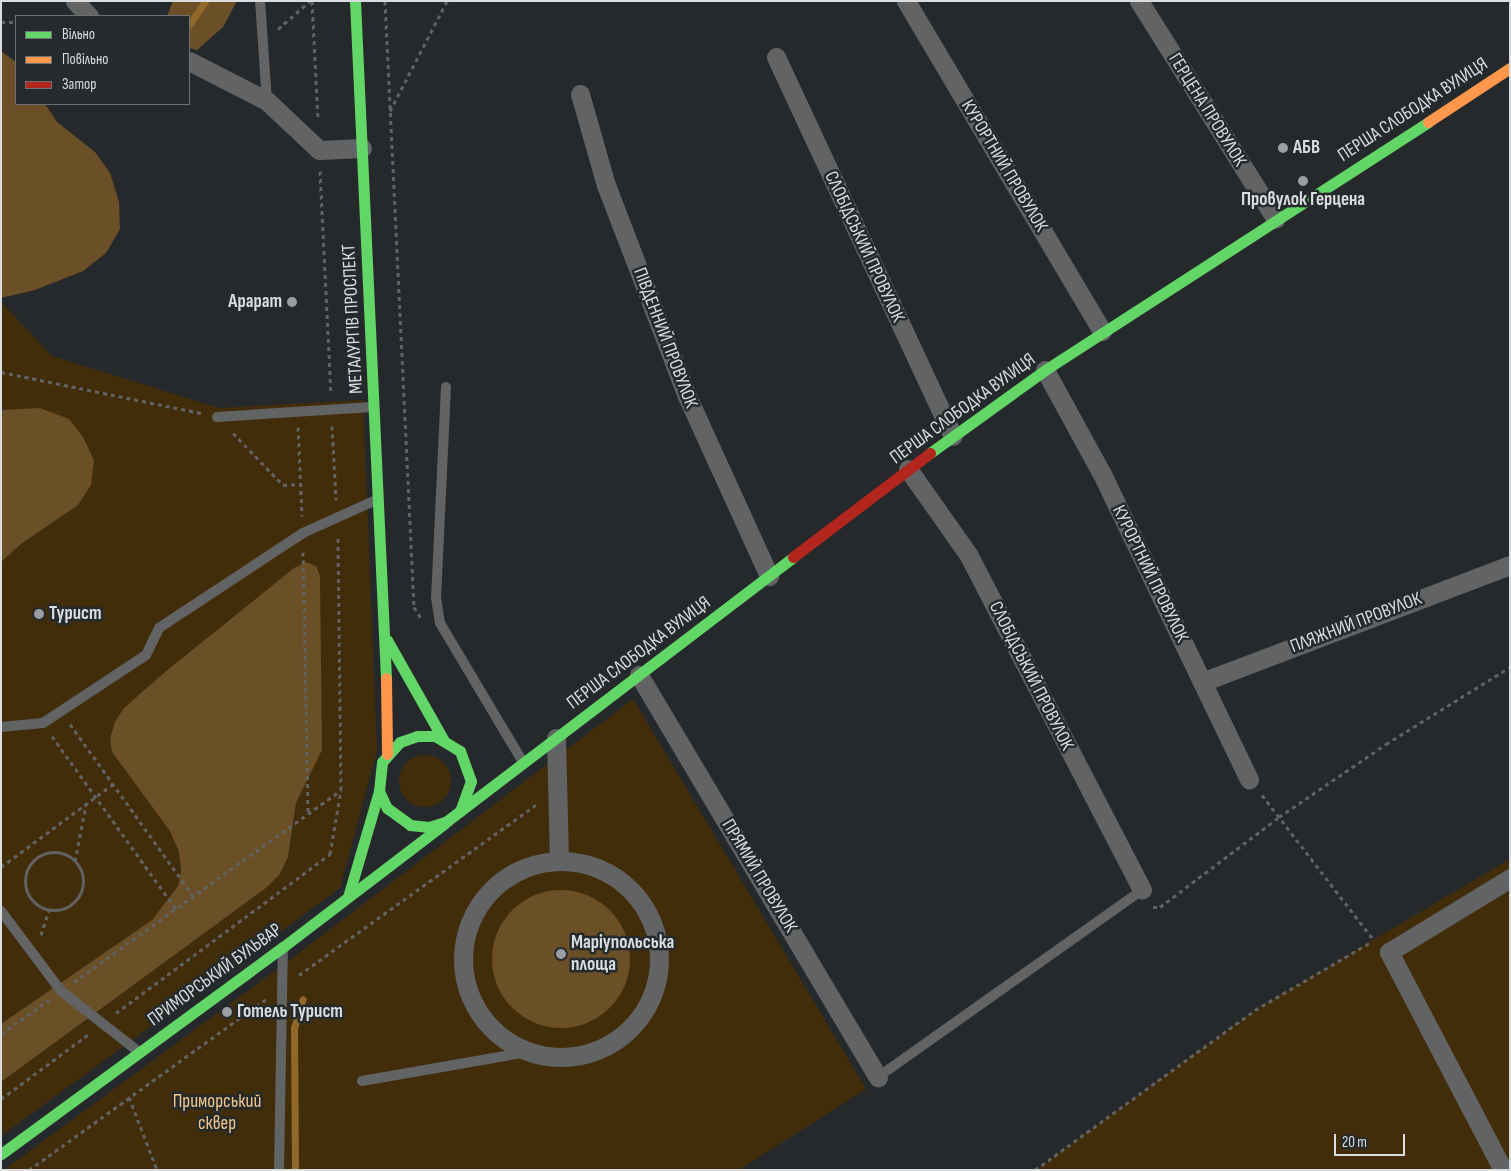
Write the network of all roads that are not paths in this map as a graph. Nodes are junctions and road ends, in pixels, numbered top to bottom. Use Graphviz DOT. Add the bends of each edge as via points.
graph roads {
  1 [pos="75,1"];
  2 [pos="260,1"];
  3 [pos="355,1"];
  4 [pos="906,1"];
  5 [pos="1139,1"];
  6 [pos="88,15"];
  7 [pos="776,57"];
  8 [pos="190,62"];
  9 [pos="1510,68"];
  10 [pos="580,94"];
  11 [pos="267,101"];
  12 [pos="362,148"];
  13 [pos="1276,219"];
  14 [pos="1102,331"];
  15 [pos="1046,370"];
  16 [pos="446,387"];
  17 [pos="374,407"];
  18 [pos="217,417"];
  19 [pos="952,436"];
  20 [pos="908,469"];
  21 [pos="379,499"];
  22 [pos="1510,565"];
  23 [pos="769,576"];
  24 [pos="385,636"];
  25 [pos="639,675"];
  26 [pos="1202,682"];
  27 [pos="1,727"];
  28 [pos="556,738"];
  29 [pos="443,739"];
  30 [pos="387,754"];
  31 [pos="523,763"];
  32 [pos="493,767"];
  33 [pos="512,771"];
  34 [pos="1249,780"];
  35 [pos="379,791"];
  36 [pos="460,811"];
  37 [pos="447,821"];
  38 [pos="559,860"];
  39 [pos="1510,878"];
  40 [pos="1142,890"];
  41 [pos="348,897"];
  42 [pos="1,911"];
  43 [pos="283,947"];
  44 [pos="140,1052"];
  45 [pos="528,1052"];
  46 [pos="878,1077"];
  47 [pos="362,1081"];
  48 [pos="1,1154"];
  49 [pos="279,1170"];
  50 [pos="1503,1170"];
  1 -- 6 [label="street"];
  2 -- 11 [label="lane"];
  3 -- 12 [label="street, МЕТАЛУРГІВ ПРОСПЕКТ"];
  4 -- 14 [label="street, КУРОРТНИЙ ПРОВУЛОК"];
  5 -- 13 [label="street, ГЕРЦЕНА ПРОВУЛОК"];
  7 -- 19 [label="street, СЛОБІДСЬКИЙ ПРОВУЛОК"];
  8 -- 11 [label="street"];
  9 -- 13 [label="street, ПЕРША СЛОБОДКА ВУЛИЦЯ"];
  10 -- 23 [label="street, ПІВДЕННИЙ ПРОВУЛОК" via="606,185 686,396"];
  11 -- 12 [label="street" via="319,150"];
  12 -- 17 [label="street, МЕТАЛУРГІВ ПРОСПЕКТ"];
  13 -- 14 [label="street, ПЕРША СЛОБОДКА ВУЛИЦЯ"];
  14 -- 15 [label="street, ПЕРША СЛОБОДКА ВУЛИЦЯ"];
  15 -- 19 [label="street, ПЕРША СЛОБОДКА ВУЛИЦЯ"];
  15 -- 26 [label="street, КУРОРТНИЙ ПРОВУЛОК" via="1102,474"];
  16 -- 31 [label="lane" via="436,598 440,623"];
  17 -- 18 [label="lane"];
  17 -- 21 [label="street, МЕТАЛУРГІВ ПРОСПЕКТ"];
  19 -- 20 [label="street, ПЕРША СЛОБОДКА ВУЛИЦЯ"];
  20 -- 23 [label="street, ПЕРША СЛОБОДКА ВУЛИЦЯ"];
  20 -- 40 [label="street, СЛОБІДСЬКИЙ ПРОВУЛОК" via="968,554"];
  21 -- 24 [label="street, МЕТАЛУРГІВ ПРОСПЕКТ"];
  21 -- 27 [label="lane" via="302,534 159,628 146,655 43,723"];
  22 -- 26 [label="street, ПЛЯЖНИЙ ПРОВУЛОК"];
  23 -- 25 [label="street, ПЕРША СЛОБОДКА ВУЛИЦЯ"];
  24 -- 29 [label="street"];
  24 -- 30 [label="street, МЕТАЛУРГІВ ПРОСПЕКТ"];
  25 -- 28 [label="street, ПЕРША СЛОБОДКА ВУЛИЦЯ"];
  25 -- 46 [label="street, ПРЯМИЙ ПРОВУЛОК"];
  26 -- 34 [label="street, КУРОРТНИЙ ПРОВУЛОК"];
  28 -- 31 [label="street, ПЕРША СЛОБОДКА ВУЛИЦЯ"];
  28 -- 38 [label="street"];
  29 -- 30 [label="street" via="417,736 400,742"];
  29 -- 36 [label="street" via="470,761 471,781"];
  30 -- 35 [label="street" via="380,772"];
  31 -- 33 [label="street, ПЕРША СЛОБОДКА ВУЛИЦЯ"];
  32 -- 33 [label="street"];
  33 -- 36 [label="street, ПЕРША СЛОБОДКА ВУЛИЦЯ"];
  35 -- 37 [label="street" via="387,808 410,825 429,827"];
  35 -- 41 [label="street"];
  36 -- 37 [label="street"];
  37 -- 41 [label="street, ПРИМОРСЬКИЙ БУЛЬВАР"];
  38 -- 45 [label="street" via="528,866 499,882 478,905 464,938 463,974 474,1007 497,1035"];
  38 -- 45 [label="street" via="591,865 620,879 642,902 657,934 660,970 650,1004 621,1037 598,1051 563,1058"];
  39 -- 50 [label="street" via="1388,952"];
  40 -- 46 [label="lane"];
  41 -- 43 [label="street, ПРИМОРСЬКИЙ БУЛЬВАР"];
  42 -- 44 [label="lane" via="61,991"];
  43 -- 44 [label="street, ПРИМОРСЬКИЙ БУЛЬВАР"];
  43 -- 49 [label="lane"];
  44 -- 48 [label="street, ПРИМОРСЬКИЙ БУЛЬВАР"];
  45 -- 47 [label="lane"];
}
